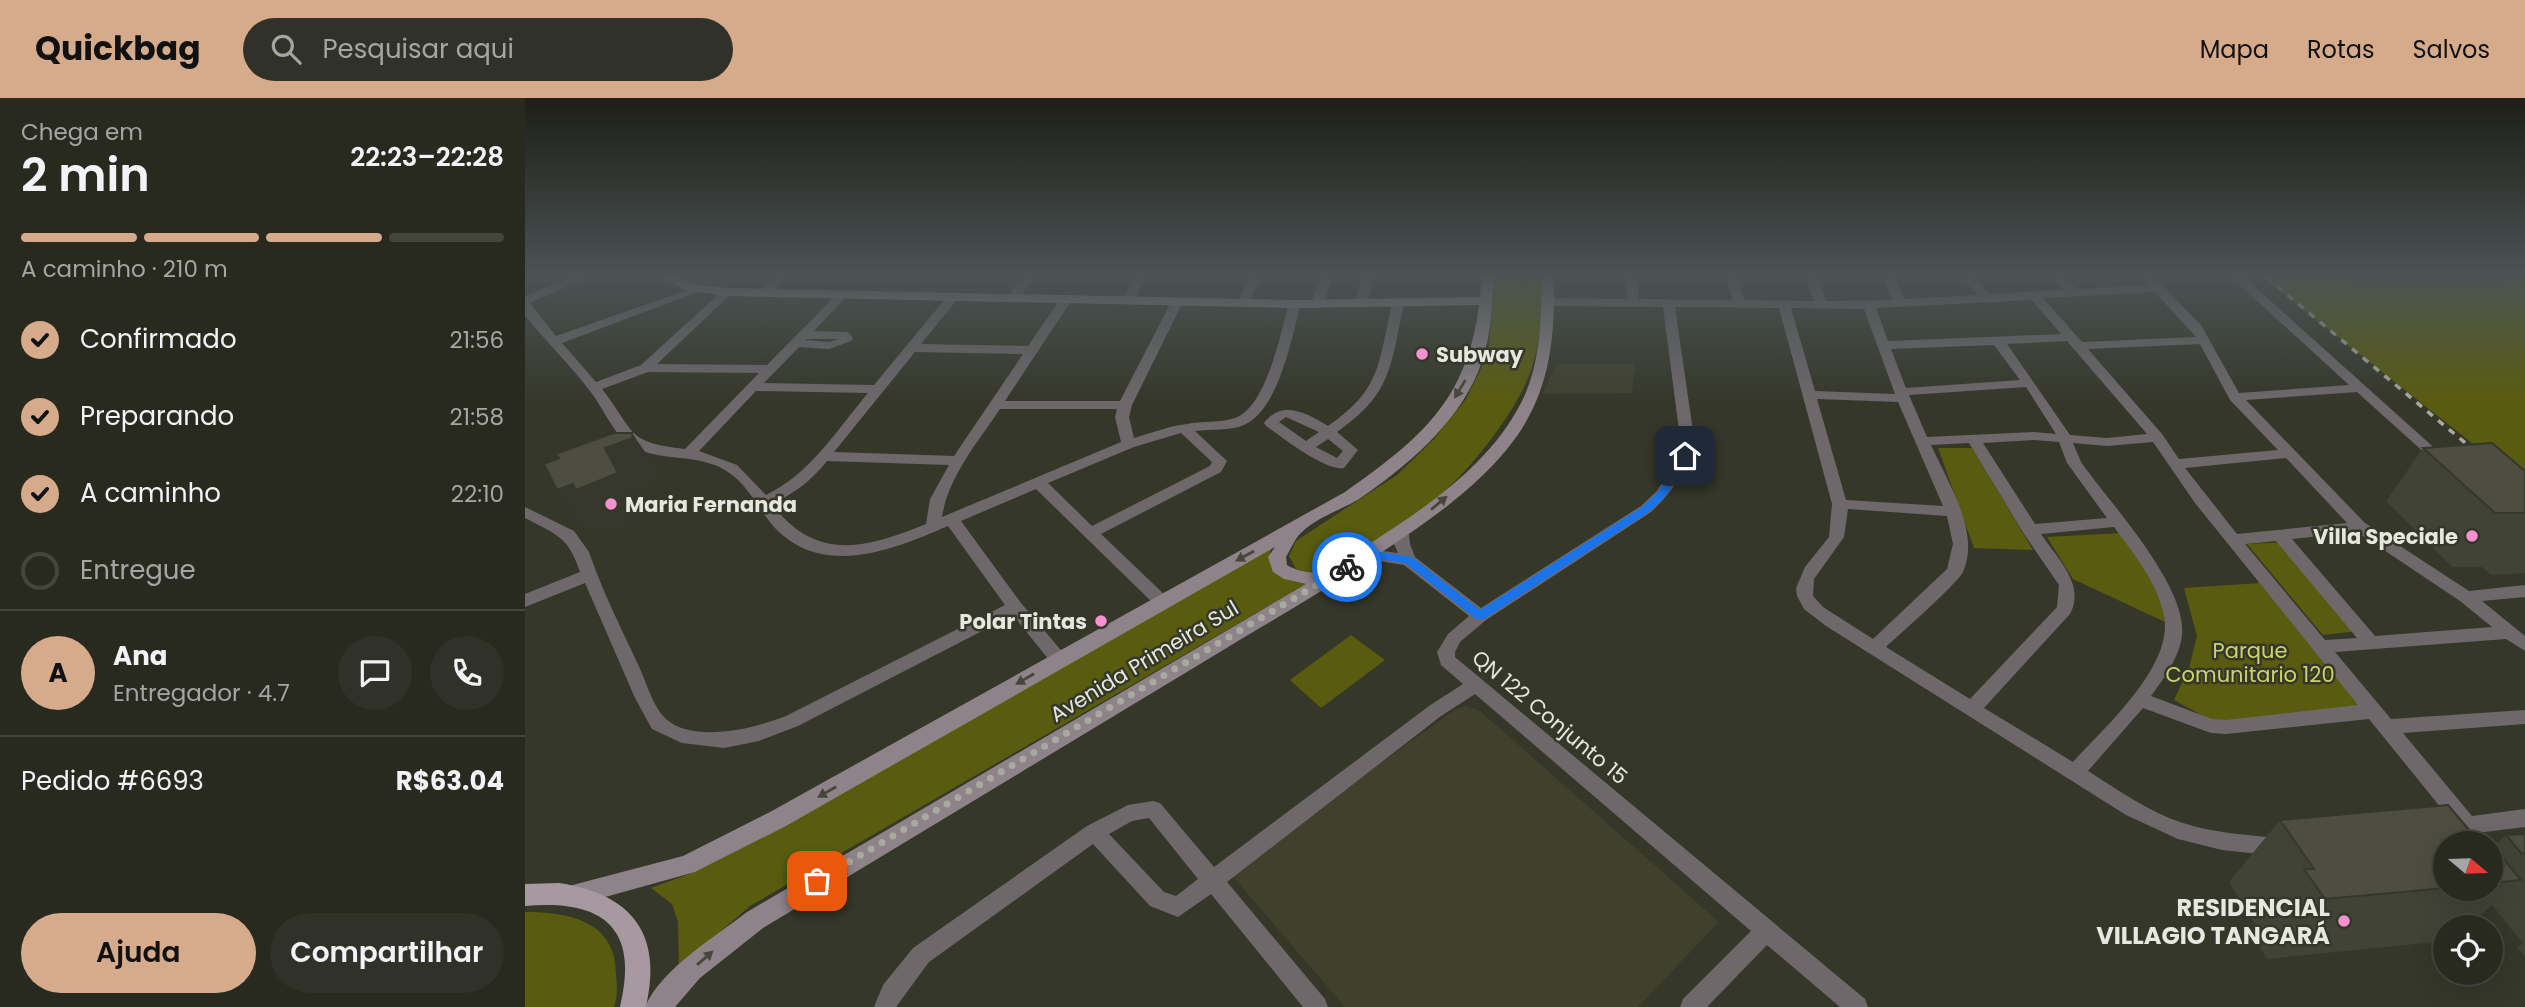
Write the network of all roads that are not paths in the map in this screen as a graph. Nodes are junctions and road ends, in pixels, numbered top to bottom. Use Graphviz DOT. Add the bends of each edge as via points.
graph roads {
  1 [pos="533,319"];
  2 [pos="615,319"];
  3 [pos="698,319"];
  4 [pos="818,319"];
  5 [pos="935,319"];
  6 [pos="1052,319"];
  7 [pos="1168,319"];
  8 [pos="1290,319"];
  9 [pos="1394,319"];
  10 [pos="1483,319"];
  11 [pos="1546,319"];
  12 [pos="1671,319"];
  13 [pos="1788,319"];
  14 [pos="1875,319"];
  15 [pos="2056,319"];
  16 [pos="2190,319"];
  17 [pos="2284,319"];
  18 [pos="2205,340"];
  19 [pos="1998,341"];
  20 [pos="552,342"];
  21 [pos="2076,342"];
  22 [pos="1885,345"];
  23 [pos="911,348"];
  24 [pos="1031,350"];
  25 [pos="646,368"];
  26 [pos="771,369"];
  27 [pos="2028,383"];
  28 [pos="595,387"];
  29 [pos="754,387"];
  30 [pos="2361,388"];
  31 [pos="878,389"];
  32 [pos="1809,395"];
  33 [pos="1902,395"];
  34 [pos="2235,397"];
  35 [pos="995,405"];
  36 [pos="1125,405"];
  37 [pos="1184,428"];
  38 [pos="1328,432"];
  39 [pos="2157,437"];
  40 [pos="1974,439"];
  41 [pos="2065,440"];
  42 [pos="1923,441"];
  43 [pos="1129,444"];
  44 [pos="1306,447"];
  45 [pos="689,453"];
  46 [pos="2287,454"];
  47 [pos="824,456"];
  48 [pos="958,461"];
  49 [pos="2178,464"];
  50 [pos="2453,471"];
  51 [pos="1038,481"];
  52 [pos="764,503"];
  53 [pos="1840,504"];
  54 [pos="525,512"];
  55 [pos="1953,512"];
  56 [pos="952,520"];
  57 [pos="2116,522"];
  58 [pos="933,526"];
  59 [pos="2360,527"];
  60 [pos="1295,529"];
  61 [pos="2028,530"];
  62 [pos="1403,531"];
  63 [pos="1091,533"];
  64 [pos="2279,534"];
  65 [pos="2232,540"];
  66 [pos="1367,554"];
  67 [pos="1408,560"];
  68 [pos="589,575"];
  69 [pos="1331,577"];
  70 [pos="2525,592"];
  71 [pos="2466,597"];
  72 [pos="525,601"];
  73 [pos="1162,602"];
  74 [pos="1016,607"];
  75 [pos="1480,616"];
  76 [pos="2511,632"];
  77 [pos="2370,642"];
  78 [pos="2525,645"];
  79 [pos="2320,647"];
  80 [pos="1875,648"];
  81 [pos="1059,660"];
  82 [pos="1475,685"];
  83 [pos="2139,699"];
  84 [pos="1973,708"];
  85 [pos="2373,711"];
  86 [pos="2525,717"];
  87 [pos="2387,727"];
  88 [pos="2075,772"];
  89 [pos="2525,818"];
  90 [pos="2467,825"];
  91 [pos="2428,830"];
  92 [pos="1094,832"];
  93 [pos="2298,846"];
  94 [pos="1214,882"];
  95 [pos="529,893"];
  96 [pos="573,895"];
  97 [pos="1767,930"];
  98 [pos="633,1007"];
  99 [pos="658,1007"];
  100 [pos="885,1007"];
  101 [pos="1317,1007"];
  102 [pos="1691,1007"];
  103 [pos="1857,1007"];
  1 -- 20 [label="street"];
  2 -- 20 [label="street"];
  3 -- 25 [label="street"];
  4 -- 26 [label="street"];
  5 -- 23 [label="street"];
  6 -- 24 [label="street"];
  7 -- 36 [label="street"];
  8 -- 37 [label="street" via="1263,402 1253,415 1239,422"];
  9 -- 38 [label="street" via="1381,379 1369,396"];
  10 -- 60 [label="main road, Avenida Primeira Sul, one-way" via="1472,368 1426,436 1384,473"];
  62 -- 11 [label="main road, Avenida Primeira Sul, one-way" via="1475,473 1508,436 1541,369"];
  12 -- 75 [label="street, QN 122 Conjunto 15" via="1687,438 1685,456 1672,481 1646,509"];
  13 -- 32 [label="street"];
  14 -- 22 [label="street"];
  15 -- 21 [label="street"];
  16 -- 18 [label="street"];
  17 -- 30 [label="street"];
  18 -- 21 [label="street"];
  18 -- 34 [label="street"];
  19 -- 21 [label="street"];
  19 -- 22 [label="street"];
  19 -- 27 [label="street"];
  20 -- 28 [label="street"];
  21 -- 39 [label="street"];
  22 -- 33 [label="street"];
  23 -- 24 [label="street"];
  23 -- 31 [label="street"];
  24 -- 35 [label="street"];
  25 -- 26 [label="street"];
  25 -- 28 [label="street"];
  26 -- 29 [label="street"];
  27 -- 33 [label="street"];
  27 -- 41 [label="street"];
  28 -- 45 [label="street" via="630,439"];
  29 -- 31 [label="street"];
  29 -- 45 [label="street"];
  30 -- 34 [label="street"];
  30 -- 50 [label="street"];
  31 -- 47 [label="street"];
  32 -- 33 [label="street"];
  32 -- 53 [label="street"];
  33 -- 42 [label="street"];
  34 -- 46 [label="street"];
  35 -- 36 [label="street"];
  35 -- 48 [label="street"];
  36 -- 43 [label="street" via="1122,417"];
  37 -- 43 [label="street"];
  37 -- 63 [label="street" via="1220,461 1216,469"];
  38 -- 44 [label="street"];
  38 -- 44 [label="street" via="1351,450 1339,464"];
  38 -- 44 [label="street" via="1289,412 1273,418 1271,423"];
  39 -- 41 [label="street"];
  39 -- 49 [label="street"];
  40 -- 41 [label="street" via="2034,436"];
  40 -- 42 [label="street"];
  40 -- 61 [label="street"];
  41 -- 57 [label="street" via="2073,461"];
  42 -- 55 [label="street"];
  43 -- 51 [label="street"];
  45 -- 52 [label="street" via="732,468"];
  46 -- 49 [label="street"];
  46 -- 59 [label="street"];
  47 -- 48 [label="street"];
  47 -- 52 [label="street" via="789,490"];
  48 -- 58 [label="street" via="937,499"];
  49 -- 65 [label="street"];
  51 -- 56 [label="street"];
  51 -- 63 [label="street"];
  52 -- 58 [label="street" via="796,539 814,548 868,549"];
  53 -- 55 [label="street"];
  53 -- 80 [label="street" via="1841,523 1834,542 1807,574 1806,597 1832,622"];
  54 -- 68 [label="street" via="569,535"];
  55 -- 80 [label="street" via="1961,544 1955,570"];
  56 -- 58 [label="street"];
  56 -- 74 [label="street"];
  57 -- 61 [label="street"];
  57 -- 83 [label="street" via="2159,582 2174,614 2168,653"];
  59 -- 64 [label="street"];
  59 -- 71 [label="street"];
  60 -- 69 [label="main road" via="1277,557 1279,568 1303,578"];
  60 -- 73 [label="main road, Avenida Primeira Sul, one-way"];
  61 -- 84 [label="street" via="2067,585 2067,602"];
  62 -- 66 [label="main road, Avenida Primeira Sul"];
  62 -- 67 [label="street"];
  63 -- 73 [label="street"];
  64 -- 65 [label="street"];
  64 -- 77 [label="street"];
  65 -- 79 [label="street"];
  66 -- 67 [label="street"];
  66 -- 69 [label="main road, Avenida Primeira Sul"];
  67 -- 75 [label="street"];
  68 -- 72 [label="street"];
  68 -- 74 [label="street" via="659,724 701,740 759,734 792,721"];
  99 -- 69 [label="main road, Avenida Primeira Sul, one-way" via="721,944 774,907"];
  70 -- 71 [label="street"];
  71 -- 76 [label="street"];
  73 -- 81 [label="main road, Avenida Primeira Sul"];
  74 -- 81 [label="street"];
  75 -- 82 [label="street, QN 122 Conjunto 15" via="1454,638 1446,652 1447,660"];
  76 -- 77 [label="street"];
  76 -- 78 [label="street"];
  77 -- 79 [label="street"];
  79 -- 85 [label="street"];
  80 -- 84 [label="street"];
  81 -- 96 [label="main road, Avenida Primeira Sul, one-way" via="778,819 687,865"];
  82 -- 94 [label="street"];
  82 -- 97 [label="street, QN 122 Conjunto 15"];
  83 -- 85 [label="street" via="2211,726 2226,727"];
  83 -- 88 [label="street"];
  84 -- 88 [label="street"];
  85 -- 87 [label="street"];
  86 -- 87 [label="street"];
  87 -- 90 [label="street"];
  88 -- 93 [label="street" via="2133,809 2178,830 2222,841"];
  89 -- 90 [label="street"];
  90 -- 91 [label="street"];
  92 -- 94 [label="street" via="1157,899 1171,905 1188,902"];
  92 -- 94 [label="street" via="1128,813 1153,809"];
  92 -- 100 [label="street" via="921,955"];
  94 -- 101 [label="street"];
  95 -- 96 [label="main road"];
  96 -- 98 [label="main road" via="603,905 625,922 637,947 640,978"];
  97 -- 102 [label="street"];
  97 -- 103 [label="street, QN 122 Conjunto 15"];
}
